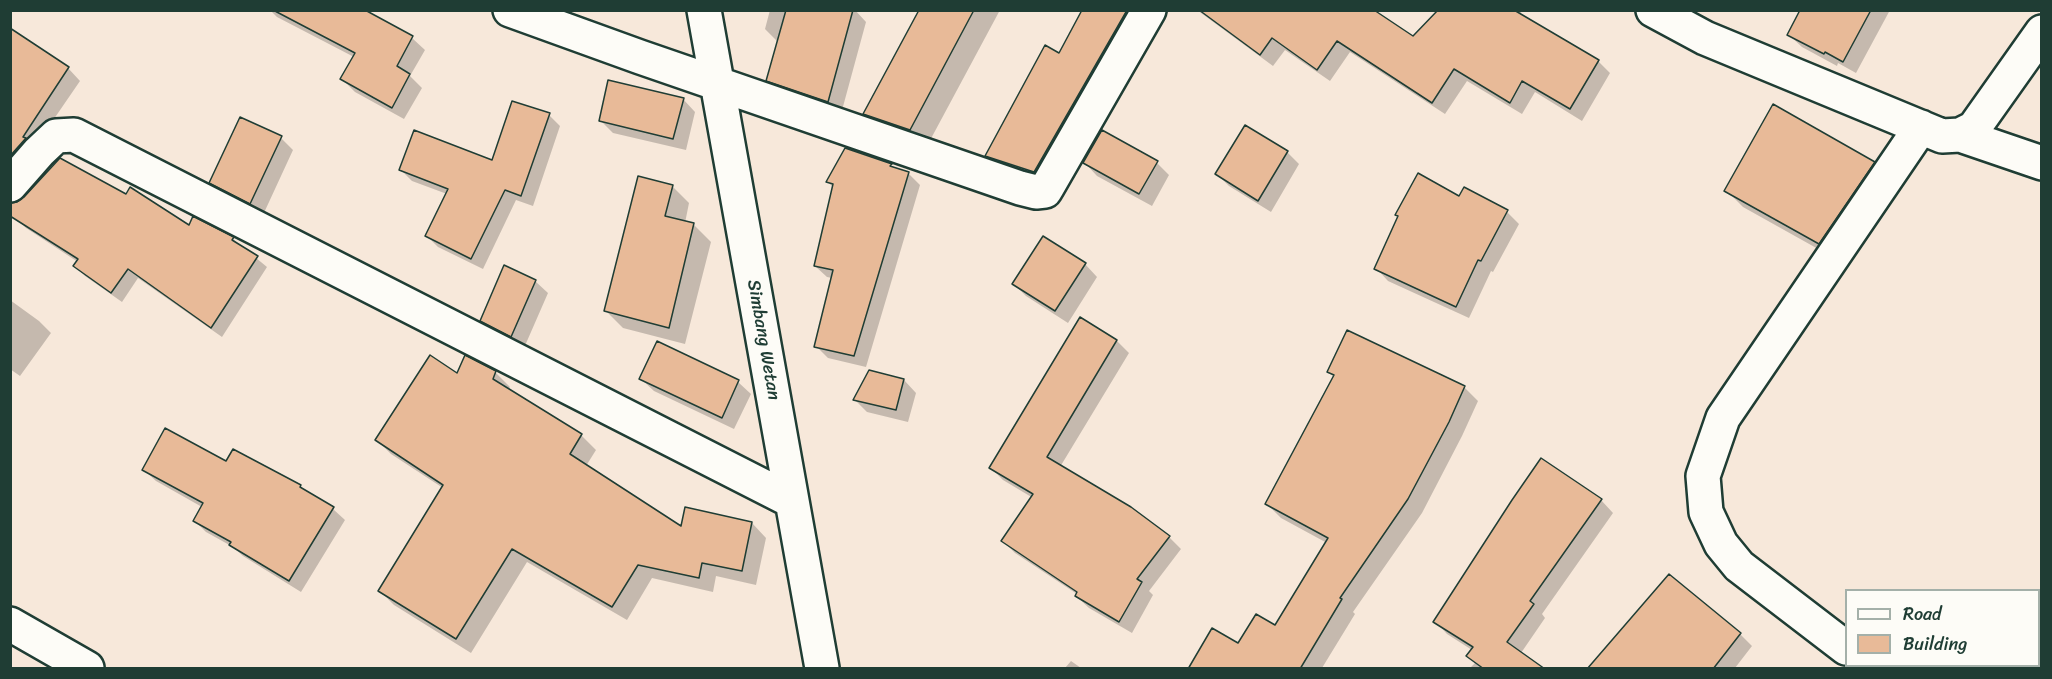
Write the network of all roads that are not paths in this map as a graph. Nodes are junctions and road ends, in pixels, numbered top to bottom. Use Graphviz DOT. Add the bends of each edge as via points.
graph roads {
  1 [pos="510,10"];
  2 [pos="704,10"];
  3 [pos="1149,10"];
  4 [pos="1653,10"];
  5 [pos="2042,32"];
  6 [pos="717,83"];
  7 [pos="1922,127"];
  8 [pos="1960,135"];
  9 [pos="2042,163"];
  10 [pos="10,184"];
  11 [pos="792,501"];
  12 [pos="10,624"];
  13 [pos="1845,647"];
  14 [pos="87,669"];
  15 [pos="822,669"];
  1 -- 6 [label="street"];
  2 -- 6 [label="street, Simbang Wetan"];
  3 -- 6 [label="street" via="1045,191 1020,188"];
  4 -- 7 [label="street" via="1705,38"];
  5 -- 8 [label="street" via="1974,128"];
  6 -- 11 [label="street, Simbang Wetan"];
  7 -- 8 [label="street" via="1942,136"];
  7 -- 13 [label="street" via="1723,418 1703,476 1706,512 1721,544 1739,566"];
  8 -- 9 [label="street"];
  10 -- 11 [label="street" via="56,136 75,135"];
  11 -- 15 [label="street, Simbang Wetan"];
  12 -- 14 [label="street"];
}
